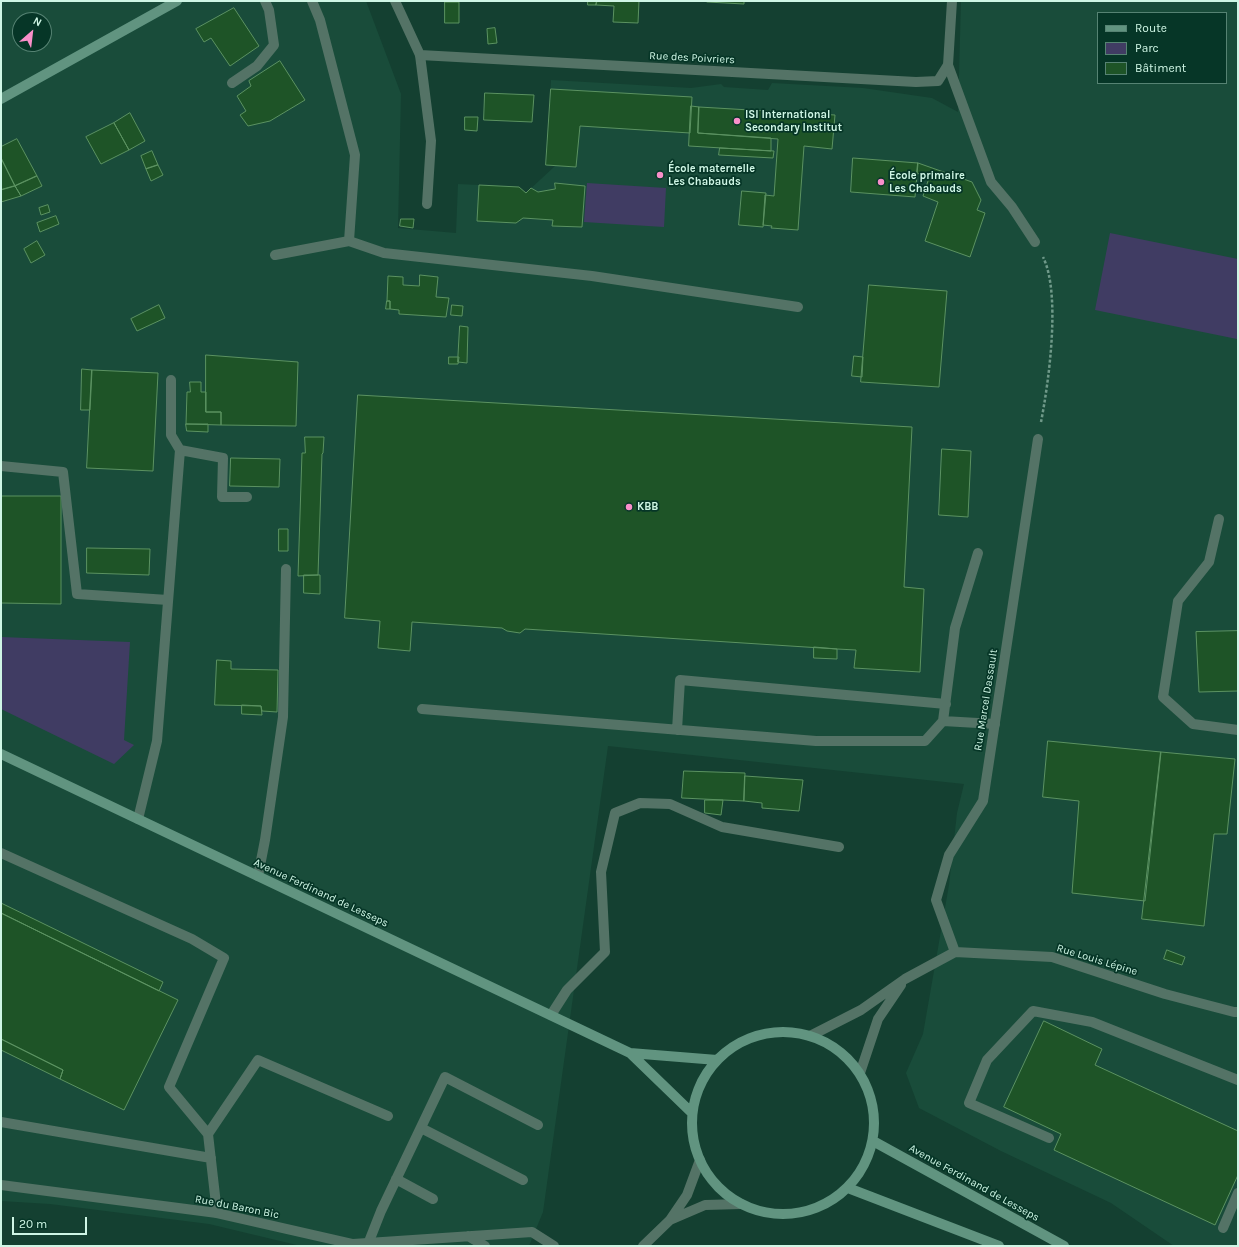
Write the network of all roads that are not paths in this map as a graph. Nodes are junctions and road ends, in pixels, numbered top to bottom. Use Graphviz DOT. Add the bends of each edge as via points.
graph roads {
  1 [pos="175,1"];
  2 [pos="265,1"];
  3 [pos="312,1"];
  4 [pos="395,1"];
  5 [pos="952,1"];
  6 [pos="420,54"];
  7 [pos="948,65"];
  8 [pos="232,82"];
  9 [pos="1,99"];
  10 [pos="427,204"];
  11 [pos="349,242"];
  12 [pos="1035,242"];
  13 [pos="275,255"];
  14 [pos="798,307"];
  15 [pos="171,380"];
  16 [pos="1038,439"];
  17 [pos="180,450"];
  18 [pos="1,466"];
  19 [pos="247,497"];
  20 [pos="1219,519"];
  21 [pos="978,553"];
  22 [pos="286,569"];
  23 [pos="168,600"];
  24 [pos="946,704"];
  25 [pos="422,709"];
  26 [pos="943,721"];
  27 [pos="995,724"];
  28 [pos="677,730"];
  29 [pos="1238,730"];
  30 [pos="1,754"];
  31 [pos="138,819"];
  32 [pos="839,847"];
  33 [pos="1,853"];
  34 [pos="258,876"];
  35 [pos="955,952"];
  36 [pos="905,979"];
  37 [pos="1238,1012"];
  38 [pos="551,1015"];
  39 [pos="810,1036"];
  40 [pos="630,1053"];
  41 [pos="717,1060"];
  42 [pos="860,1073"];
  43 [pos="1238,1080"];
  44 [pos="692,1113"];
  45 [pos="388,1116"];
  46 [pos="1,1122"];
  47 [pos="538,1124"];
  48 [pos="421,1128"];
  49 [pos="208,1134"];
  50 [pos="1049,1138"];
  51 [pos="873,1141"];
  52 [pos="211,1158"];
  53 [pos="700,1160"];
  54 [pos="396,1179"];
  55 [pos="523,1180"];
  56 [pos="1,1185"];
  57 [pos="848,1188"];
  58 [pos="1238,1193"];
  59 [pos="432,1199"];
  60 [pos="741,1204"];
  61 [pos="218,1213"];
  62 [pos="670,1220"];
  63 [pos="1223,1228"];
  64 [pos="468,1236"];
  65 [pos="368,1244"];
  66 [pos="485,1246"];
  67 [pos="554,1246"];
  68 [pos="643,1246"];
  69 [pos="999,1246"];
  70 [pos="1064,1246"];
  1 -- 9 [label="main road"];
  2 -- 8 [label="street" via="269,10 274,45 257,66"];
  3 -- 11 [label="street" via="320,20 355,156"];
  4 -- 6 [label="street"];
  5 -- 7 [label="street"];
  6 -- 7 [label="street, Rue des Poivriers" via="916,82 938,81"];
  6 -- 10 [label="street" via="430,141"];
  7 -- 12 [label="street" via="991,182 1012,207"];
  11 -- 13 [label="street"];
  11 -- 14 [label="street" via="384,253 592,276"];
  15 -- 17 [label="street" via="171,435"];
  16 -- 27 [label="street, Rue Marcel Dassault"];
  17 -- 19 [label="street" via="223,458 222,497"];
  17 -- 23 [label="street"];
  18 -- 23 [label="street" via="64,472 77,594"];
  20 -- 29 [label="street" via="1209,562 1178,601 1163,697 1192,724"];
  21 -- 24 [label="street" via="955,628"];
  22 -- 34 [label="street" via="283,717"];
  23 -- 31 [label="street" via="157,741"];
  24 -- 26 [label="street"];
  24 -- 28 [label="street" via="680,680"];
  25 -- 28 [label="street"];
  26 -- 27 [label="street"];
  26 -- 28 [label="street" via="925,742 816,741"];
  27 -- 35 [label="street, Rue Marcel Dassault" via="983,801 949,855 936,900"];
  30 -- 31 [label="main road, Avenue Ferdinand de Lesseps"];
  31 -- 34 [label="main road, Avenue Ferdinand de Lesseps"];
  32 -- 38 [label="street" via="722,826 670,804 640,803 615,813 601,872 605,952 567,990"];
  33 -- 49 [label="street" via="192,938 224,958 169,1087"];
  34 -- 38 [label="main road, Avenue Ferdinand de Lesseps"];
  35 -- 36 [label="street"];
  35 -- 37 [label="street, Rue Louis Lépine" via="1052,957 1166,994"];
  36 -- 39 [label="street" via="861,1010"];
  36 -- 42 [label="street" via="878,1019"];
  38 -- 40 [label="main road, Avenue Ferdinand de Lesseps"];
  39 -- 41 [label="main road" via="785,1032 760,1035 737,1044"];
  39 -- 42 [label="main road" via="838,1050"];
  40 -- 41 [label="main road, Avenue Ferdinand de Lesseps"];
  40 -- 44 [label="main road, Avenue Ferdinand de Lesseps"];
  41 -- 44 [label="main road" via="700,1084"];
  42 -- 51 [label="main road" via="870,1094 874,1118"];
  43 -- 50 [label="street" via="1092,1022 1033,1011 987,1060 969,1103"];
  44 -- 53 [label="main road" via="693,1137"];
  45 -- 49 [label="street" via="258,1060"];
  46 -- 52 [label="street"];
  47 -- 48 [label="street" via="445,1077"];
  48 -- 54 [label="street"];
  48 -- 55 [label="street"];
  49 -- 52 [label="street"];
  51 -- 57 [label="main road" via="864,1166"];
  51 -- 70 [label="main road, Avenue Ferdinand de Lesseps"];
  52 -- 61 [label="street"];
  53 -- 60 [label="main road" via="717,1186"];
  53 -- 62 [label="street" via="688,1195"];
  54 -- 59 [label="street"];
  54 -- 65 [label="street"];
  56 -- 61 [label="street, Rue du Baron Bic"];
  57 -- 60 [label="main road" via="824,1205 797,1213 768,1213"];
  57 -- 69 [label="main road"];
  58 -- 63 [label="street"];
  60 -- 62 [label="street" via="705,1205"];
  61 -- 65 [label="street, Rue du Baron Bic" via="353,1244"];
  62 -- 68 [label="street"];
  64 -- 65 [label="street, Rue du Baron Bic"];
  64 -- 66 [label="street"];
  64 -- 67 [label="street, Rue du Baron Bic" via="532,1232"];
}
